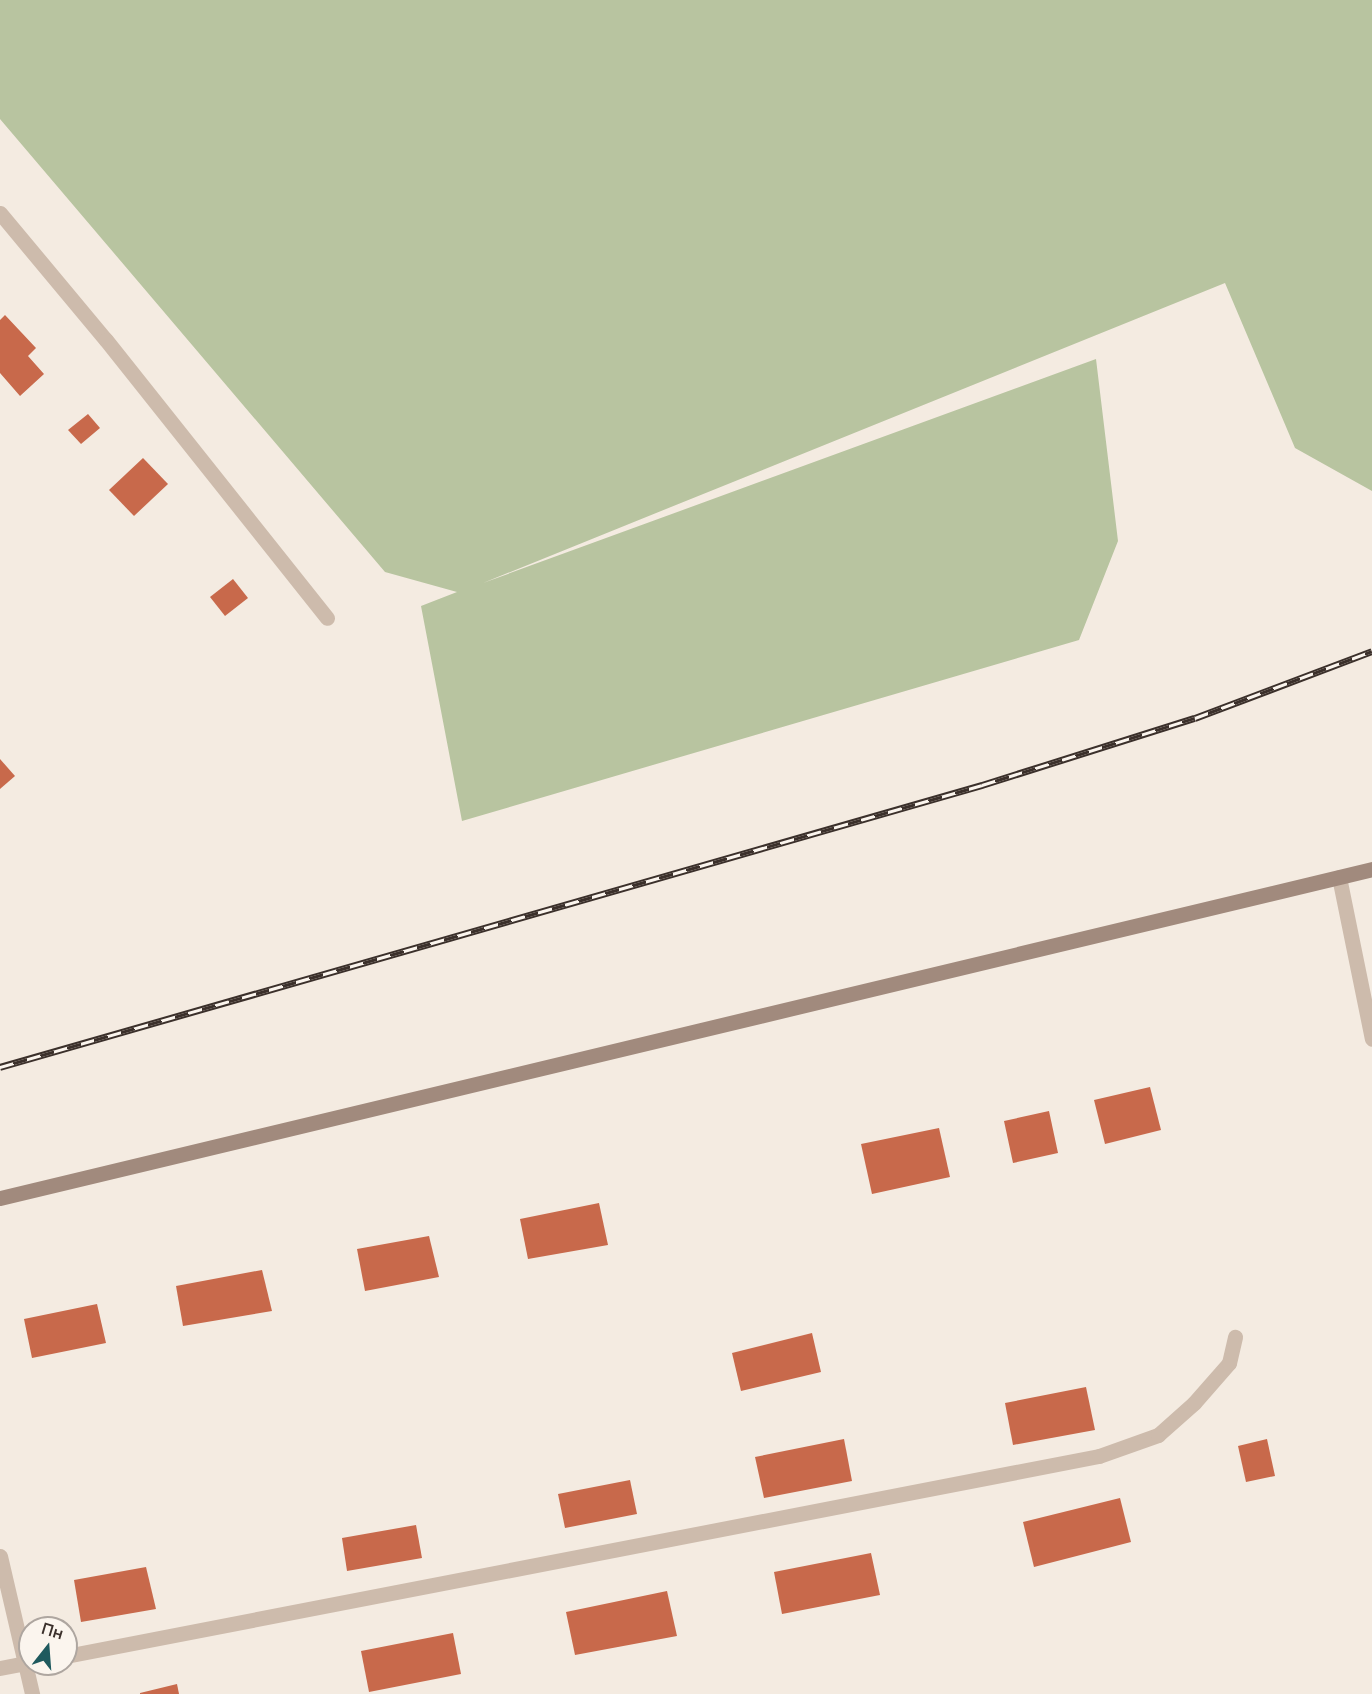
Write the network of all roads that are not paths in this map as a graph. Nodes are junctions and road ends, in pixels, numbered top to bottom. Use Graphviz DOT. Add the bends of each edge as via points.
graph roads {
  1 [pos="0,213"];
  2 [pos="327,618"];
  3 [pos="1372,869"];
  4 [pos="1339,877"];
  5 [pos="1372,1039"];
  6 [pos="0,1198"];
  7 [pos="1235,1337"];
  8 [pos="0,1556"];
  9 [pos="18,1627"];
  10 [pos="78,1654"];
  11 [pos="18,1665"];
  12 [pos="0,1668"];
  13 [pos="29,1676"];
  14 [pos="32,1694"];
  1 -- 2 [label="street"];
  3 -- 4 [label="main road"];
  4 -- 5 [label="street"];
  4 -- 6 [label="main road"];
  7 -- 10 [label="street" via="1229,1363 1194,1403 1158,1435 1099,1456"];
  8 -- 9 [label="street"];
  11 -- 12 [label="street"];
  13 -- 14 [label="street"];
}
